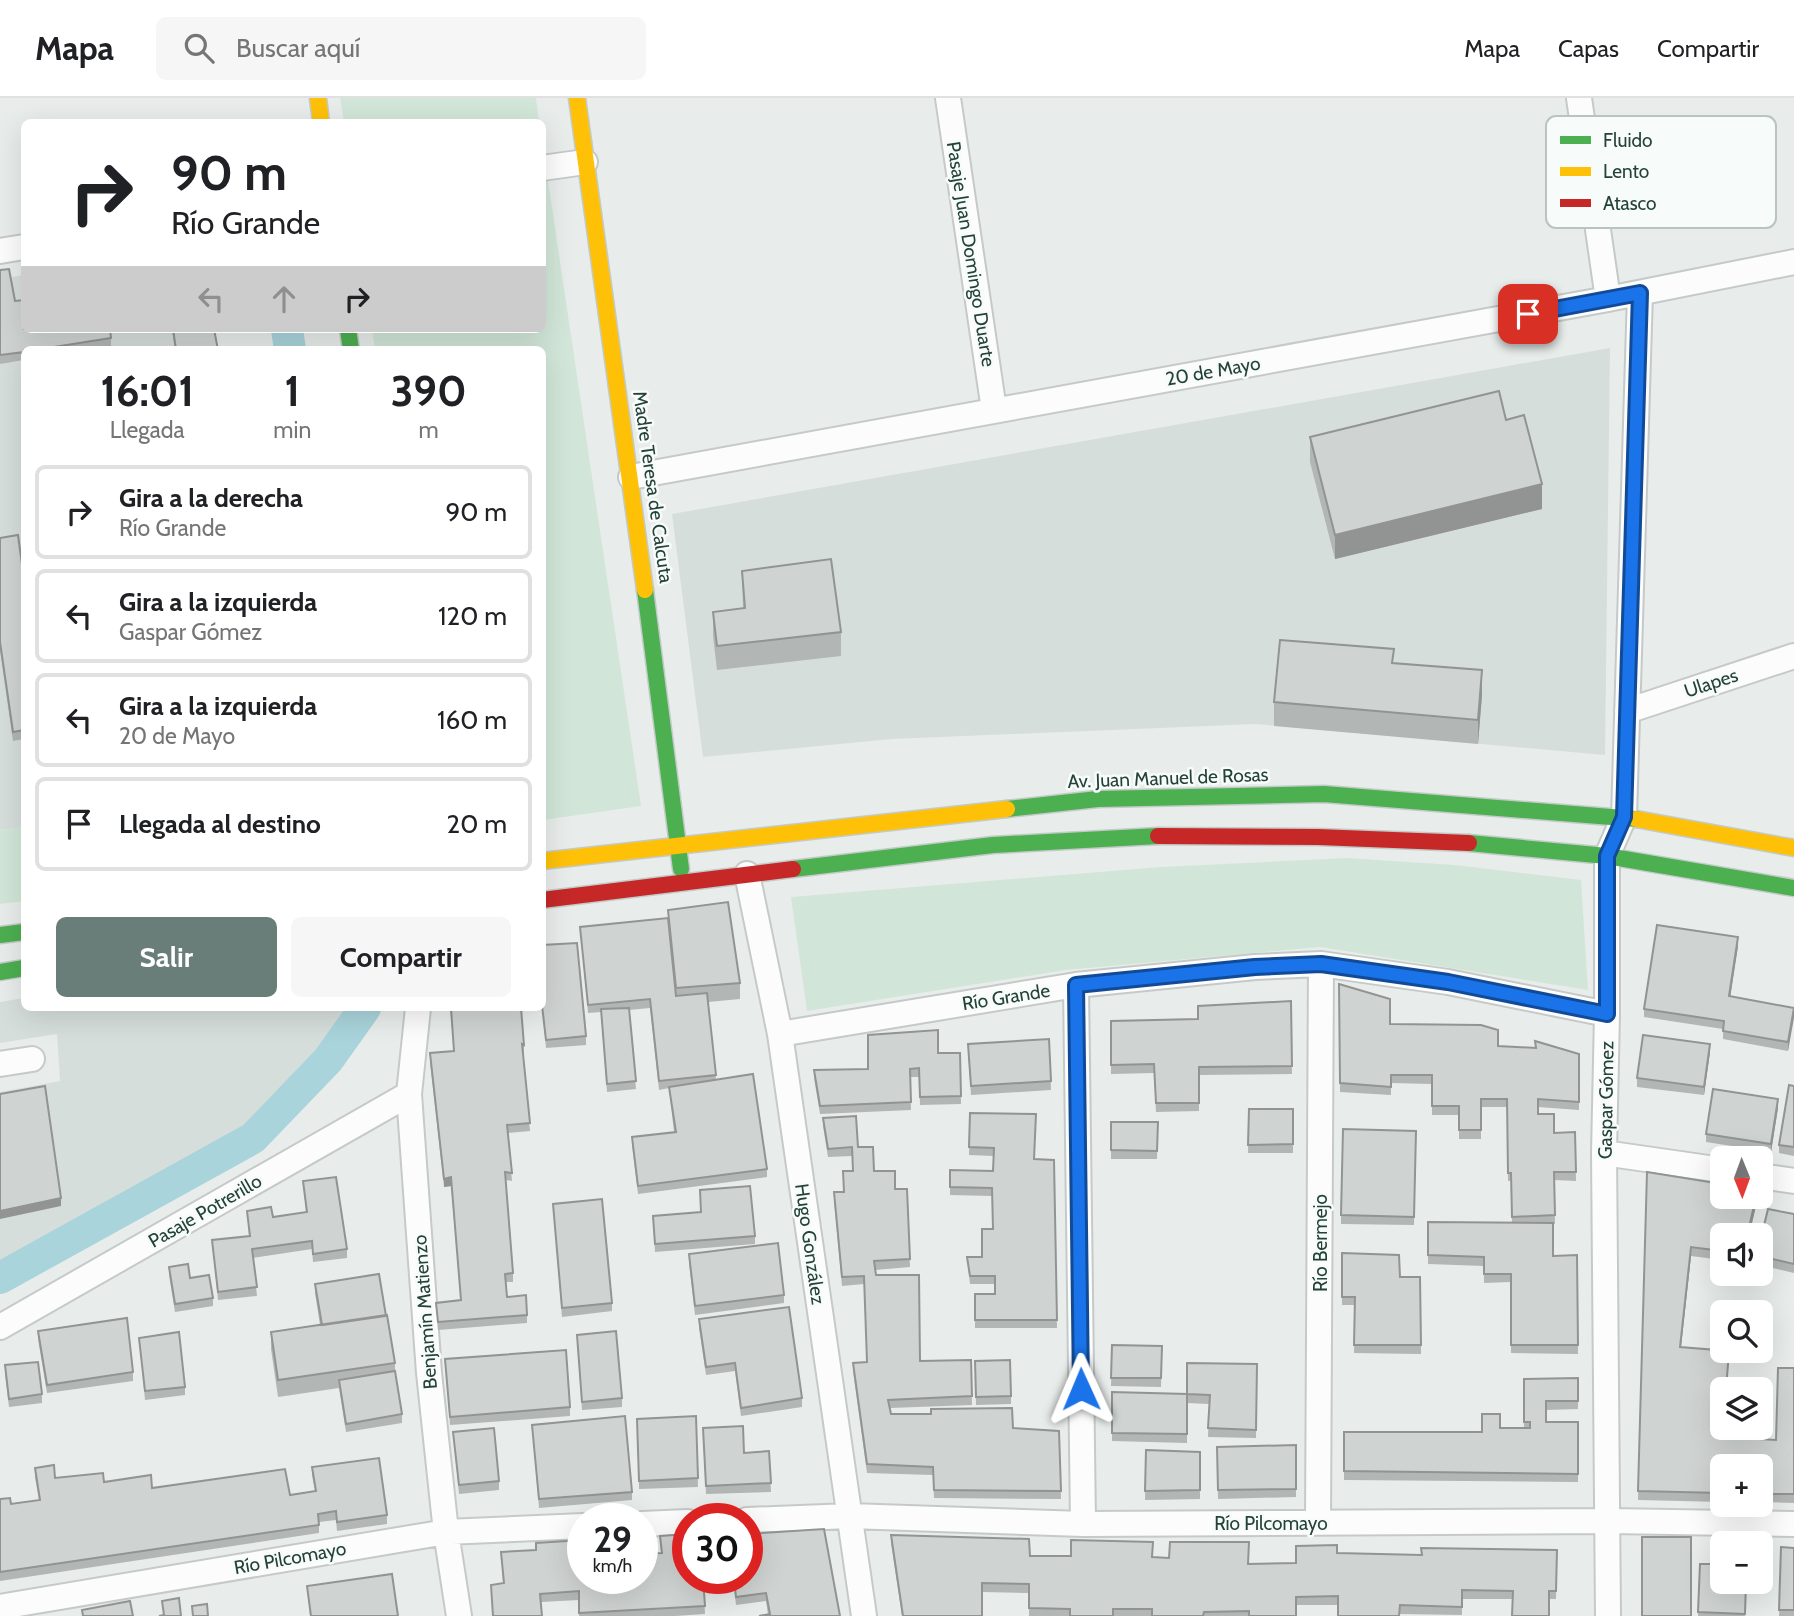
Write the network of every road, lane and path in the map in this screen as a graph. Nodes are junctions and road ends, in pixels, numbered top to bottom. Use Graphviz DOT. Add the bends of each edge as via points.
graph roads {
  1 [pos="318,98"];
  2 [pos="577,98"];
  3 [pos="948,98"];
  4 [pos="1579,98"];
  5 [pos="1582,116"];
  6 [pos="321,119"];
  7 [pos="585,162"];
  8 [pos="546,167"];
  9 [pos="1598,228"];
  10 [pos="21,248"];
  11 [pos="0,251"];
  12 [pos="1794,262"];
  13 [pos="1640,293"];
  14 [pos="1608,299"];
  15 [pos="994,410"];
  16 [pos="631,477"];
  17 [pos="1794,656"];
  18 [pos="1627,711"];
  19 [pos="1624,817"];
  20 [pos="678,845"];
  21 [pos="1794,848"];
  22 [pos="1607,856"];
  23 [pos="546,860"];
  24 [pos="747,874"];
  25 [pos="682,883"];
  26 [pos="1794,888"];
  27 [pos="546,900"];
  28 [pos="21,932"];
  29 [pos="0,935"];
  30 [pos="1321,964"];
  31 [pos="21,968"];
  32 [pos="0,972"];
  33 [pos="1076,985"];
  34 [pos="418,1011"];
  35 [pos="1607,1014"];
  36 [pos="780,1034"];
  37 [pos="32,1059"];
  38 [pos="0,1065"];
  39 [pos="409,1094"];
  40 [pos="1604,1153"];
  41 [pos="1710,1168"];
  42 [pos="1773,1178"];
  43 [pos="1794,1181"];
  44 [pos="0,1327"];
  45 [pos="850,1516"];
  46 [pos="763,1519"];
  47 [pos="1609,1521"];
  48 [pos="1318,1522"];
  49 [pos="1083,1524"];
  50 [pos="1794,1524"];
  51 [pos="567,1527"];
  52 [pos="446,1532"];
  53 [pos="0,1607"];
  54 [pos="458,1616"];
  55 [pos="864,1616"];
  56 [pos="1608,1616"];
  1 -- 6 [label="main road"];
  2 -- 7 [label="main road, Madre Teresa de Calcuta"];
  3 -- 15 [label="street, Pasaje Juan Domingo Duarte"];
  4 -- 5 [label="street"];
  7 -- 8 [label="street"];
  7 -- 16 [label="main road, Madre Teresa de Calcuta"];
  9 -- 14 [label="street"];
  10 -- 11 [label="street"];
  12 -- 13 [label="street, 20 de Mayo"];
  13 -- 14 [label="street, 20 de Mayo"];
  13 -- 18 [label="street, Gaspar Gómez"];
  14 -- 15 [label="street, 20 de Mayo"];
  15 -- 16 [label="street, 20 de Mayo"];
  16 -- 20 [label="main road, Madre Teresa de Calcuta"];
  17 -- 18 [label="street, Ulapes"];
  18 -- 19 [label="street, Gaspar Gómez"];
  19 -- 20 [label="main road, Av. Juan Manuel de Rosas" via="1324,794 1222,795 1098,799"];
  19 -- 21 [label="main road, Av. Juan Manuel de Rosas"];
  19 -- 22 [label="street, Gaspar Gómez"];
  20 -- 23 [label="main road, Av. Juan Manuel de Rosas"];
  20 -- 25 [label="main road, Madre Teresa de Calcuta"];
  22 -- 24 [label="main road" via="1453,842 1161,836 993,845"];
  22 -- 26 [label="main road"];
  22 -- 35 [label="street, Gaspar Gómez"];
  24 -- 25 [label="main road"];
  24 -- 36 [label="street, Hugo González"];
  25 -- 27 [label="main road"];
  28 -- 29 [label="main road"];
  30 -- 33 [label="street, Río Grande"];
  30 -- 35 [label="street, Río Grande" via="1448,982"];
  30 -- 48 [label="street, Río Bermejo"];
  31 -- 32 [label="main road"];
  33 -- 36 [label="street, Río Grande"];
  33 -- 49 [label="street"];
  34 -- 39 [label="street, Benjamín Matienzo"];
  35 -- 40 [label="street, Gaspar Gómez"];
  36 -- 45 [label="street, Hugo González"];
  37 -- 38 [label="street"];
  39 -- 44 [label="street, Pasaje Potrerillo"];
  39 -- 52 [label="street, Benjamín Matienzo" via="429,1373"];
  40 -- 41 [label="street"];
  40 -- 47 [label="street, Gaspar Gómez"];
  42 -- 43 [label="street"];
  45 -- 46 [label="street, Río Pilcomayo"];
  45 -- 49 [label="street, Río Pilcomayo"];
  45 -- 55 [label="street, Hugo González"];
  47 -- 48 [label="street, Río Pilcomayo"];
  47 -- 50 [label="street, Río Pilcomayo"];
  47 -- 56 [label="street, Gaspar Gómez"];
  48 -- 49 [label="street, Río Pilcomayo"];
  51 -- 52 [label="street, Río Pilcomayo"];
  52 -- 53 [label="street, Río Pilcomayo"];
  52 -- 54 [label="street, Benjamín Matienzo"];
}
